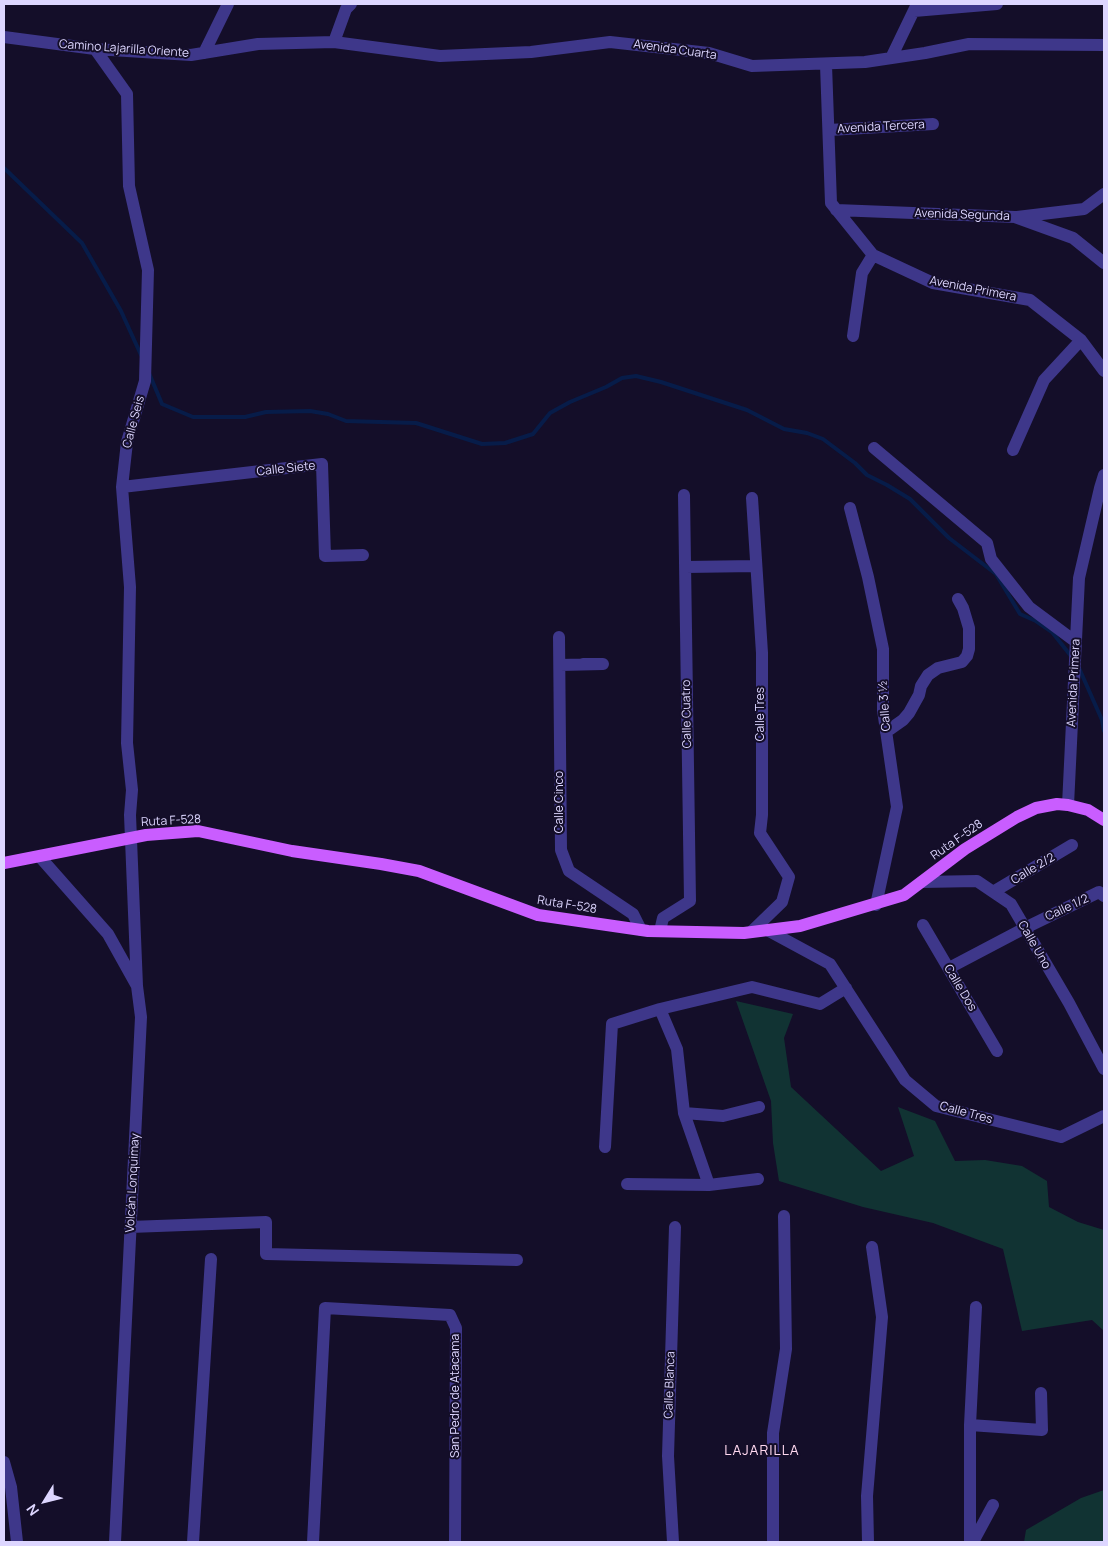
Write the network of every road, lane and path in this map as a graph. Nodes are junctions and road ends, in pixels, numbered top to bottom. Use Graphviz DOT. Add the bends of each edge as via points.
graph roads {
  1 [pos="228,4"];
  2 [pos="351,4"];
  3 [pos="997,4"];
  4 [pos="916,7"];
  5 [pos="4,37"];
  6 [pos="334,42"];
  7 [pos="1104,45"];
  8 [pos="95,49"];
  9 [pos="204,53"];
  10 [pos="891,58"];
  11 [pos="826,64"];
  12 [pos="933,124"];
  13 [pos="829,130"];
  14 [pos="1104,194"];
  15 [pos="836,210"];
  16 [pos="1015,217"];
  17 [pos="873,255"];
  18 [pos="1104,263"];
  19 [pos="853,336"];
  20 [pos="1081,340"];
  21 [pos="1104,371"];
  22 [pos="874,448"];
  23 [pos="1013,450"];
  24 [pos="1104,475"];
  25 [pos="122,487"];
  26 [pos="684,495"];
  27 [pos="752,498"];
  28 [pos="850,508"];
  29 [pos="364,555"];
  30 [pos="756,566"];
  31 [pos="685,567"];
  32 [pos="958,599"];
  33 [pos="559,637"];
  34 [pos="1076,642"];
  35 [pos="583,664"];
  36 [pos="560,665"];
  37 [pos="886,732"];
  38 [pos="1068,805"];
  39 [pos="1104,820"];
  40 [pos="131,837"];
  41 [pos="1072,845"];
  42 [pos="40,857"];
  43 [pos="4,863"];
  44 [pos="922,882"];
  45 [pos="993,892"];
  46 [pos="1104,896"];
  47 [pos="876,905"];
  48 [pos="923,924"];
  49 [pos="1025,928"];
  50 [pos="641,930"];
  51 [pos="660,931"];
  52 [pos="769,931"];
  53 [pos="751,932"];
  54 [pos="948,968"];
  55 [pos="136,986"];
  56 [pos="846,988"];
  57 [pos="660,1009"];
  58 [pos="997,1051"];
  59 [pos="1104,1069"];
  60 [pos="759,1106"];
  61 [pos="684,1114"];
  62 [pos="1104,1116"];
  63 [pos="605,1147"];
  64 [pos="758,1179"];
  65 [pos="627,1184"];
  66 [pos="709,1185"];
  67 [pos="784,1216"];
  68 [pos="130,1227"];
  69 [pos="675,1227"];
  70 [pos="872,1247"];
  71 [pos="211,1259"];
  72 [pos="517,1260"];
  73 [pos="976,1307"];
  74 [pos="1041,1392"];
  75 [pos="970,1425"];
  76 [pos="4,1462"];
  77 [pos="8,1487"];
  78 [pos="993,1505"];
  79 [pos="16,1542"];
  80 [pos="115,1542"];
  81 [pos="193,1542"];
  82 [pos="313,1542"];
  83 [pos="455,1542"];
  84 [pos="673,1542"];
  85 [pos="773,1542"];
  86 [pos="868,1542"];
  87 [pos="972,1542"];
  1 -- 9 [label="street"];
  2 -- 6 [label="street" via="346,9"];
  3 -- 4 [label="street"];
  4 -- 10 [label="street"];
  5 -- 8 [label="street, Camino Lajarilla Oriente"];
  6 -- 9 [label="street, Camino Lajarilla Oriente" via="258,44"];
  6 -- 11 [label="street, Avenida Cuarta" via="440,56 531,52 610,42 709,52 752,66"];
  7 -- 10 [label="street, Avenida Cuarta" via="969,44"];
  8 -- 9 [label="street, Camino Lajarilla Oriente"];
  8 -- 25 [label="street, Calle Seis" via="128,94 129,186 148,270 145,380 127,442"];
  10 -- 11 [label="street, Avenida Cuarta"];
  11 -- 13 [label="street, Avenida Primera"];
  12 -- 13 [label="street, Avenida Tercera"];
  13 -- 15 [label="street, Avenida Primera" via="831,203"];
  14 -- 16 [label="street" via="1084,209"];
  15 -- 16 [label="street, Avenida Segunda"];
  15 -- 17 [label="street, Avenida Primera"];
  16 -- 18 [label="street, Avenida Segunda" via="1073,238"];
  17 -- 19 [label="street" via="862,273"];
  17 -- 20 [label="street, Avenida Primera" via="933,283 1030,300"];
  20 -- 21 [label="street, Avenida Primera"];
  20 -- 23 [label="street" via="1044,380"];
  22 -- 34 [label="street" via="988,543 991,559 1029,607"];
  24 -- 34 [label="street, Avenida Primera" via="1079,578"];
  25 -- 29 [label="street, Calle Siete" via="322,464 324,556"];
  25 -- 40 [label="street, Calle Seis" via="130,587 127,743 132,790"];
  26 -- 31 [label="street, Calle Cuatro"];
  27 -- 30 [label="street, Calle Tres"];
  28 -- 37 [label="street, Calle 3 ½" via="883,649"];
  30 -- 31 [label="street"];
  30 -- 53 [label="street, Calle Tres" via="762,653 760,833 789,877 782,902"];
  31 -- 51 [label="street, Calle Cuatro" via="690,901 663,918"];
  32 -- 37 [label="street" via="969,628 967,656 962,662 932,671 924,680 909,713"];
  33 -- 36 [label="street, Calle Cinco"];
  34 -- 38 [label="street, Avenida Primera"];
  35 -- 36 [label="street" via="603,664"];
  36 -- 50 [label="street, Calle Cinco" via="561,850 568,871 633,914"];
  37 -- 47 [label="street, Calle 3 ½" via="897,807"];
  38 -- 39 [label="main road, Ruta F-528" via="1088,810"];
  38 -- 44 [label="main road, Ruta F-528" via="1046,805 1026,812 965,849"];
  40 -- 42 [label="main road, Ruta F-528"];
  40 -- 50 [label="main road, Ruta F-528" via="198,831 292,851 381,864 418,871 538,915"];
  40 -- 55 [label="street, Calle Seis"];
  41 -- 45 [label="street, Calle 2/2"];
  42 -- 43 [label="main road, Ruta F-528"];
  42 -- 55 [label="street, Volcán Lonquimay" via="108,934"];
  44 -- 45 [label="street, Calle Uno" via="977,881"];
  44 -- 47 [label="main road, Ruta F-528" via="904,895"];
  45 -- 49 [label="street, Calle Uno" via="1011,904"];
  46 -- 49 [label="street, Calle 1/2" via="1099,892"];
  47 -- 52 [label="main road, Ruta F-528"];
  48 -- 54 [label="street, Calle Dos"];
  49 -- 54 [label="street, Calle 1/2"];
  49 -- 59 [label="street, Calle Uno"];
  50 -- 51 [label="main road, Ruta F-528"];
  51 -- 53 [label="main road, Ruta F-528"];
  52 -- 53 [label="main road, Ruta F-528"];
  52 -- 56 [label="street, Calle Tres" via="830,964"];
  54 -- 58 [label="street, Calle Dos"];
  55 -- 68 [label="street, Volcán Lonquimay" via="140,1017"];
  56 -- 57 [label="street" via="820,1004 752,987"];
  56 -- 62 [label="street, Calle Tres" via="905,1080 936,1106 1061,1137"];
  57 -- 61 [label="street" via="677,1048"];
  57 -- 63 [label="street" via="612,1024"];
  60 -- 61 [label="street" via="723,1116"];
  61 -- 66 [label="street"];
  64 -- 66 [label="street"];
  65 -- 66 [label="street"];
  67 -- 85 [label="street" via="786,1349 773,1433"];
  68 -- 72 [label="street" via="266,1222 266,1254"];
  68 -- 80 [label="street, Volcán Lonquimay"];
  69 -- 84 [label="street, Calle Blanca" via="668,1456"];
  70 -- 86 [label="street" via="882,1317 866,1496"];
  71 -- 81 [label="street"];
  73 -- 75 [label="street"];
  74 -- 75 [label="street" via="1042,1430"];
  75 -- 87 [label="street"];
  76 -- 77 [label="street"];
  77 -- 79 [label="street"];
  78 -- 87 [label="street"];
  82 -- 83 [label="street, San Pedro de Atacama" via="325,1308 450,1316 456,1328"];
}
